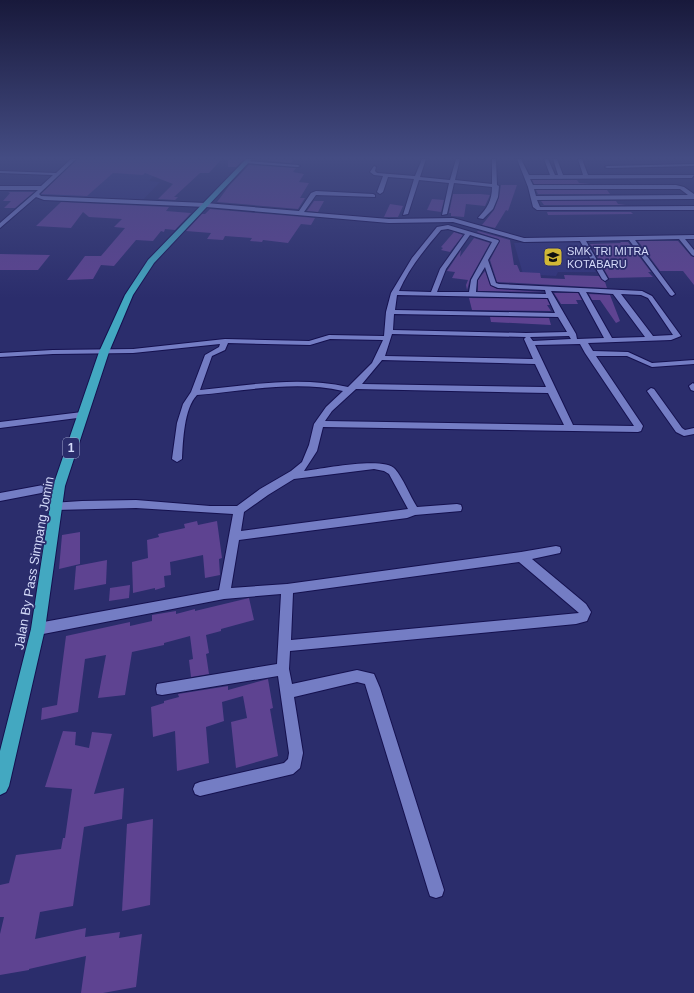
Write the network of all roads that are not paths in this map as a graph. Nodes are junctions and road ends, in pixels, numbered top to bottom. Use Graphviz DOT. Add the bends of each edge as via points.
graph roads {
  1 [pos="23,205"];
  2 [pos="206,205"];
  3 [pos="210,205"];
  4 [pos="306,205"];
  5 [pos="408,205"];
  6 [pos="446,205"];
  7 [pos="492,205"];
  8 [pos="536,205"];
  9 [pos="639,205"];
  10 [pos="694,208"];
  11 [pos="642,209"];
  12 [pos="301,213"];
  13 [pos="405,214"];
  14 [pos="444,214"];
  15 [pos="481,218"];
  16 [pos="0,226"];
  17 [pos="469,233"];
  18 [pos="680,237"];
  19 [pos="694,237"];
  20 [pos="631,239"];
  21 [pos="583,240"];
  22 [pos="694,254"];
  23 [pos="486,261"];
  24 [pos="605,279"];
  25 [pos="581,290"];
  26 [pos="615,291"];
  27 [pos="549,292"];
  28 [pos="394,293"];
  29 [pos="433,294"];
  30 [pos="472,294"];
  31 [pos="672,294"];
  32 [pos="390,312"];
  33 [pos="560,315"];
  34 [pos="572,334"];
  35 [pos="389,335"];
  36 [pos="526,335"];
  37 [pos="650,338"];
  38 [pos="609,340"];
  39 [pos="226,341"];
  40 [pos="580,342"];
  41 [pos="530,343"];
  42 [pos="104,352"];
  43 [pos="589,353"];
  44 [pos="0,355"];
  45 [pos="380,358"];
  46 [pos="538,362"];
  47 [pos="694,362"];
  48 [pos="353,388"];
  49 [pos="551,390"];
  50 [pos="651,390"];
  51 [pos="195,392"];
  52 [pos="82,415"];
  53 [pos="318,424"];
  54 [pos="0,425"];
  55 [pos="571,429"];
  56 [pos="694,431"];
  57 [pos="177,459"];
  58 [pos="292,476"];
  59 [pos="60,486"];
  60 [pos="0,497"];
  61 [pos="55,506"];
  62 [pos="457,508"];
  63 [pos="239,510"];
  64 [pos="414,511"];
  65 [pos="235,536"];
  66 [pos="556,550"];
  67 [pos="520,557"];
  68 [pos="287,589"];
  69 [pos="224,594"];
  70 [pos="38,629"];
  71 [pos="284,646"];
  72 [pos="283,669"];
  73 [pos="162,689"];
  74 [pos="286,692"];
  75 [pos="0,786"];
  76 [pos="200,789"];
  77 [pos="436,890"];
  1 -- 16 [label="street"];
  2 -- 42 [label="highway, Jalan By Pass Simpang Jomin / 1" via="145,270 123,306"];
  3 -- 12 [label="street"];
  4 -- 12 [label="street"];
  5 -- 13 [label="street"];
  6 -- 14 [label="street"];
  7 -- 15 [label="street"];
  8 -- 11 [label="street" via="540,209"];
  9 -- 11 [label="street"];
  10 -- 11 [label="street"];
  12 -- 21 [label="street" via="389,221 453,220 524,240"];
  17 -- 23 [label="street" via="496,241"];
  17 -- 28 [label="street" via="448,227 439,228 416,254"];
  17 -- 29 [label="street" via="443,269"];
  18 -- 19 [label="street"];
  18 -- 20 [label="street"];
  18 -- 22 [label="street"];
  20 -- 21 [label="street"];
  20 -- 31 [label="street"];
  21 -- 24 [label="street"];
  23 -- 27 [label="street" via="493,284"];
  23 -- 30 [label="street" via="474,280"];
  25 -- 26 [label="street"];
  25 -- 27 [label="street"];
  25 -- 38 [label="street"];
  26 -- 37 [label="street"];
  26 -- 37 [label="street" via="639,292 650,297 676,336"];
  27 -- 30 [label="street"];
  27 -- 33 [label="street"];
  28 -- 29 [label="street"];
  28 -- 32 [label="street"];
  29 -- 30 [label="street"];
  32 -- 33 [label="street"];
  32 -- 35 [label="street"];
  33 -- 34 [label="street"];
  34 -- 36 [label="street"];
  34 -- 40 [label="street"];
  35 -- 36 [label="street"];
  35 -- 39 [label="street" via="330,337 310,343"];
  35 -- 45 [label="street"];
  36 -- 41 [label="street"];
  37 -- 38 [label="street"];
  38 -- 40 [label="street"];
  39 -- 42 [label="street"];
  39 -- 51 [label="street" via="222,348 209,355"];
  40 -- 41 [label="street"];
  40 -- 43 [label="street"];
  41 -- 46 [label="street"];
  42 -- 44 [label="street"];
  42 -- 52 [label="highway, Jalan By Pass Simpang Jomin / 1"];
  43 -- 47 [label="street" via="628,354 652,365"];
  43 -- 55 [label="street" via="639,428"];
  45 -- 46 [label="street"];
  45 -- 48 [label="street"];
  46 -- 49 [label="street"];
  48 -- 49 [label="street"];
  48 -- 51 [label="street" via="288,384"];
  48 -- 53 [label="street" via="330,408"];
  49 -- 55 [label="street"];
  50 -- 56 [label="street" via="679,430 684,433"];
  51 -- 57 [label="street" via="189,397 183,417"];
  52 -- 54 [label="street"];
  52 -- 59 [label="highway, Jalan By Pass Simpang Jomin / 1"];
  53 -- 55 [label="street"];
  53 -- 58 [label="street" via="310,458"];
  58 -- 63 [label="street"];
  58 -- 64 [label="street" via="374,466 387,468 392,472"];
  59 -- 60 [label="street"];
  59 -- 61 [label="highway, Jalan By Pass Simpang Jomin / 1"];
  61 -- 63 [label="street" via="127,504 212,511"];
  61 -- 70 [label="highway, Jalan By Pass Simpang Jomin / 1"];
  62 -- 64 [label="street"];
  63 -- 65 [label="street"];
  64 -- 65 [label="street" via="407,514"];
  65 -- 69 [label="street"];
  66 -- 67 [label="street"];
  67 -- 68 [label="street"];
  67 -- 71 [label="street" via="582,608 585,612 583,616 568,620"];
  68 -- 69 [label="street"];
  68 -- 71 [label="street"];
  69 -- 70 [label="street"];
  70 -- 75 [label="highway, Jalan By Pass Simpang Jomin / 1"];
  71 -- 72 [label="street"];
  72 -- 73 [label="street"];
  72 -- 74 [label="street"];
  74 -- 76 [label="street" via="296,753 292,767"];
  74 -- 77 [label="street" via="357,676 369,678"];
}
